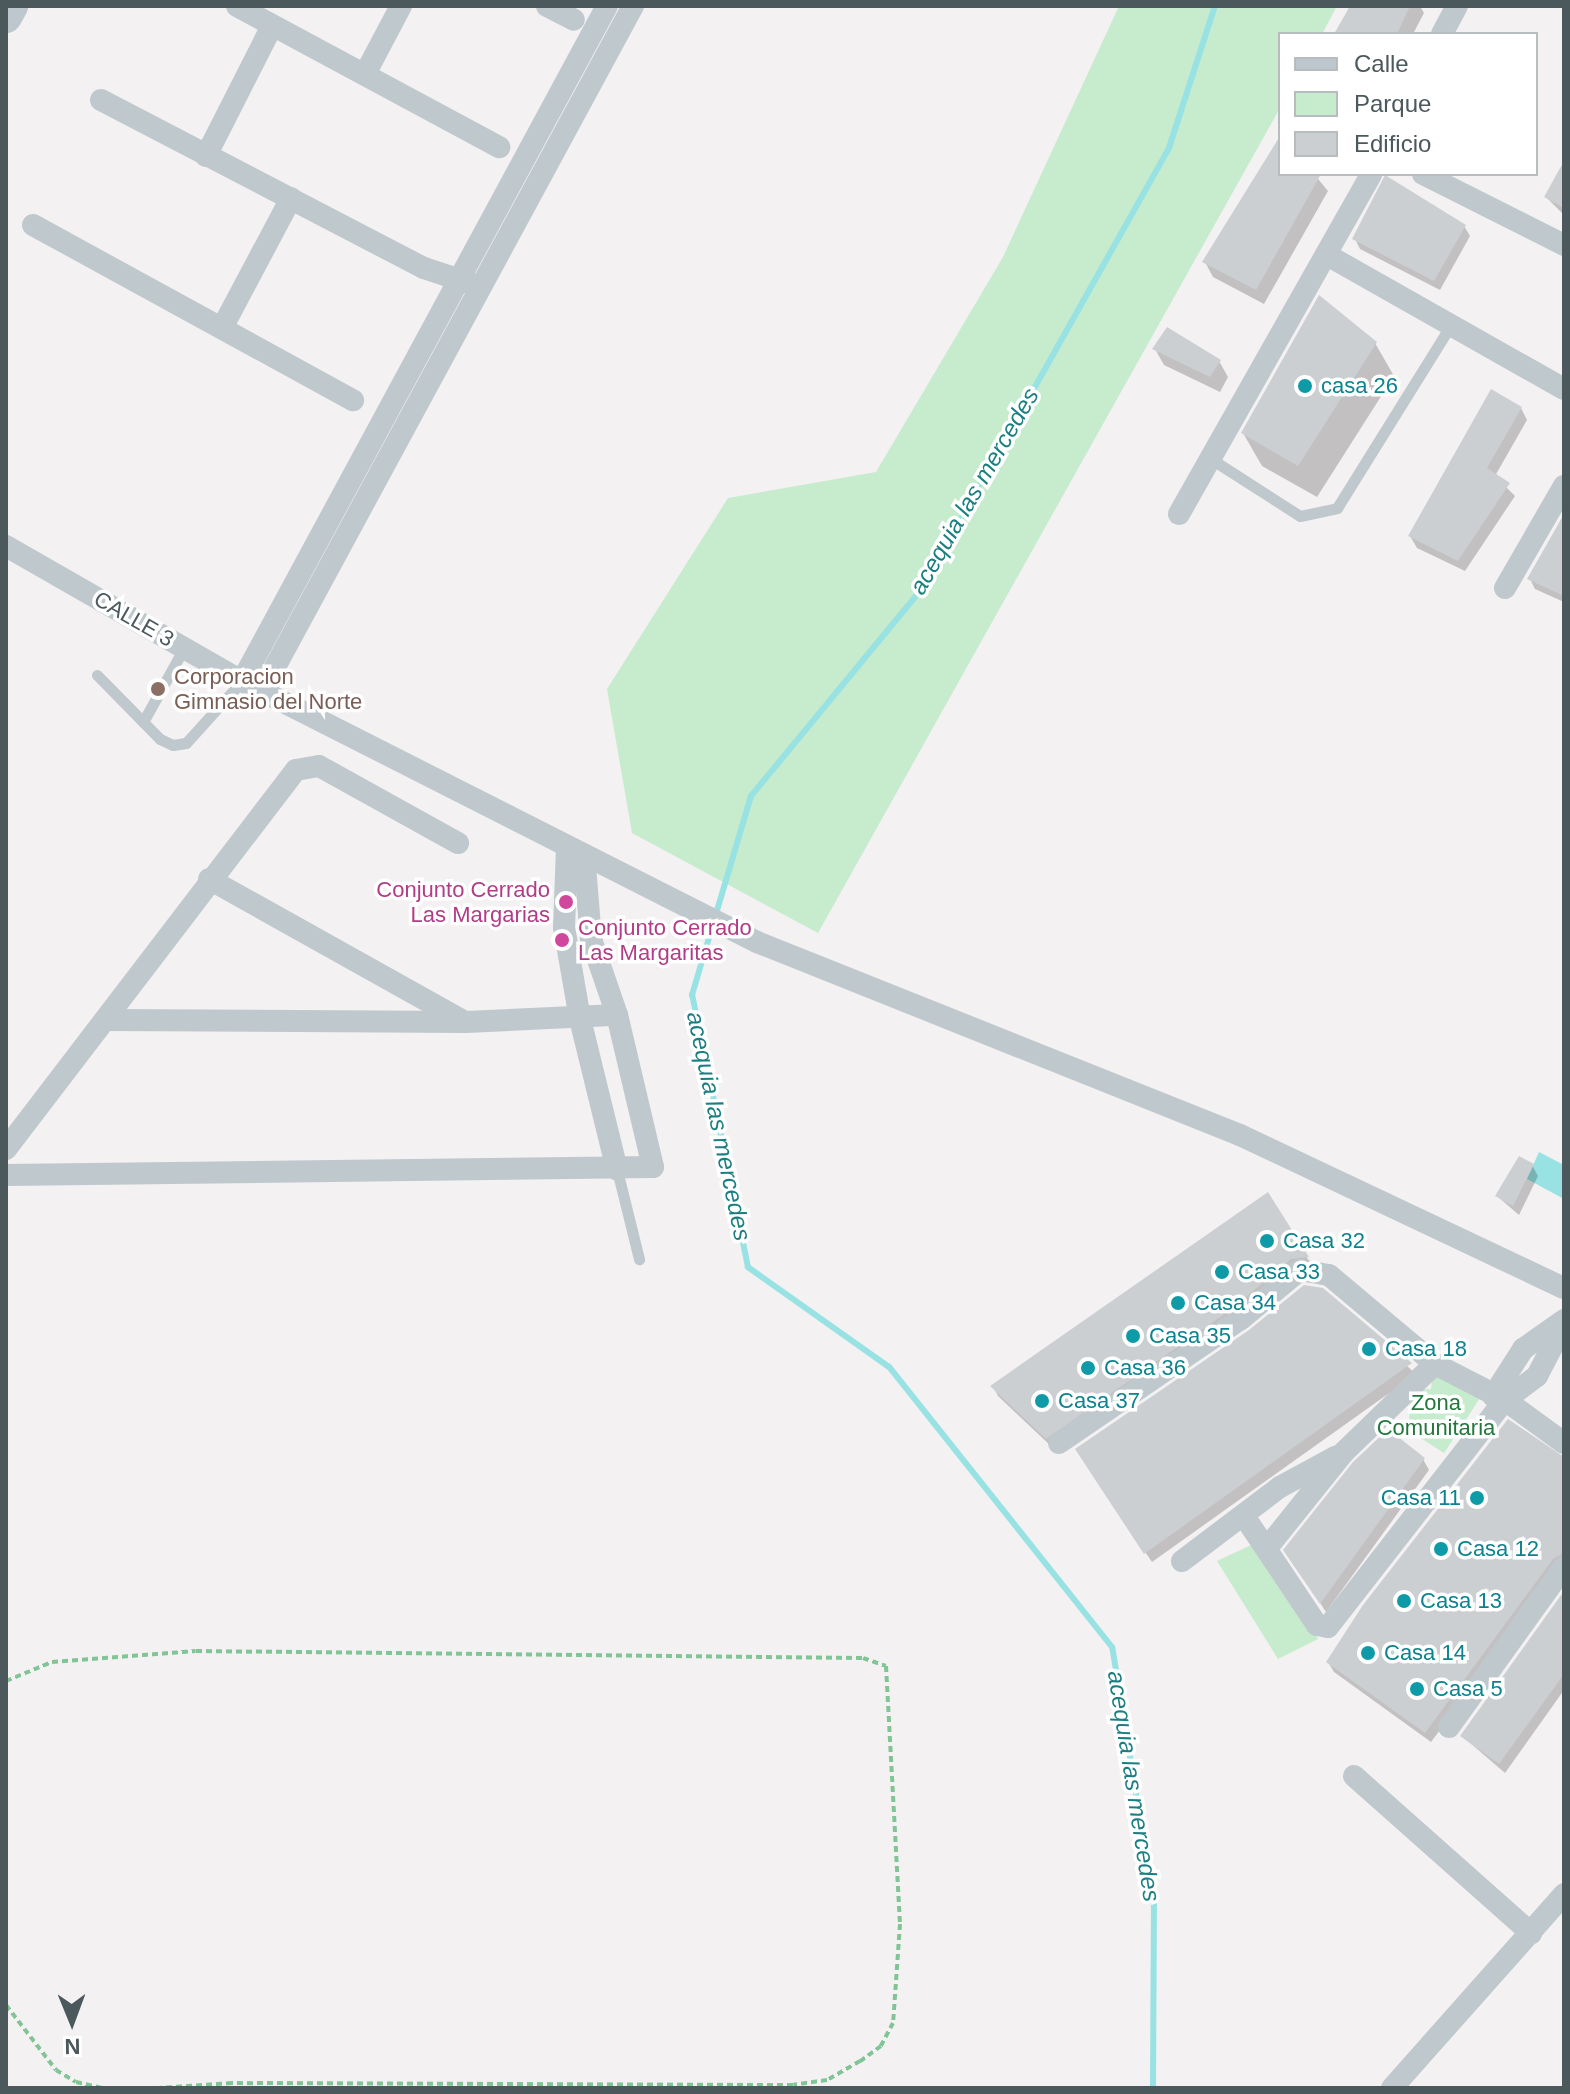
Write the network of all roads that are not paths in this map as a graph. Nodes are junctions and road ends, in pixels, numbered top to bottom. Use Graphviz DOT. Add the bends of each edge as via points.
graph roads {
  1 [pos="12,6"];
  2 [pos="237,6"];
  3 [pos="401,6"];
  4 [pos="547,6"];
  5 [pos="607,6"];
  6 [pos="633,6"];
  7 [pos="1457,6"];
  8 [pos="6,17"];
  9 [pos="574,20"];
  10 [pos="272,26"];
  11 [pos="1443,32"];
  12 [pos="365,74"];
  13 [pos="101,100"];
  14 [pos="499,147"];
  15 [pos="206,156"];
  16 [pos="1370,176"];
  17 [pos="1427,176"];
  18 [pos="291,198"];
  19 [pos="33,225"];
  20 [pos="1564,245"];
  21 [pos="1327,255"];
  22 [pos="466,292"];
  23 [pos="1451,325"];
  24 [pos="222,328"];
  25 [pos="1564,389"];
  26 [pos="353,400"];
  27 [pos="1208,456"];
  28 [pos="1564,486"];
  29 [pos="1179,514"];
  30 [pos="6,546"];
  31 [pos="1505,588"];
  32 [pos="184,648"];
  33 [pos="97,675"];
  34 [pos="252,686"];
  35 [pos="143,722"];
  36 [pos="458,843"];
  37 [pos="576,850"];
  38 [pos="209,879"];
  39 [pos="617,1015"];
  40 [pos="580,1019"];
  41 [pos="106,1020"];
  42 [pos="466,1022"];
  43 [pos="6,1149"];
  44 [pos="617,1170"];
  45 [pos="6,1175"];
  46 [pos="639,1259"];
  47 [pos="1564,1288"];
  48 [pos="1564,1322"];
  49 [pos="1435,1364"];
  50 [pos="1499,1398"];
  51 [pos="1059,1443"];
  52 [pos="1564,1443"];
  53 [pos="1343,1453"];
  54 [pos="1244,1516"];
  55 [pos="1267,1548"];
  56 [pos="1182,1561"];
  57 [pos="1564,1567"];
  58 [pos="1449,1727"];
  59 [pos="1354,1776"];
  60 [pos="1564,1894"];
  61 [pos="1531,1933"];
  62 [pos="1392,2088"];
  1 -- 8 [label="main road"];
  2 -- 10 [label="street"];
  3 -- 12 [label="street"];
  4 -- 9 [label="street"];
  5 -- 22 [label="street"];
  6 -- 22 [label="street"];
  7 -- 11 [label="street"];
  10 -- 12 [label="street"];
  10 -- 15 [label="street"];
  12 -- 14 [label="street"];
  13 -- 15 [label="street"];
  15 -- 18 [label="street"];
  16 -- 21 [label="street"];
  17 -- 20 [label="street"];
  18 -- 22 [label="street"];
  18 -- 24 [label="street"];
  19 -- 24 [label="street"];
  21 -- 23 [label="street"];
  21 -- 27 [label="street"];
  22 -- 34 [label="street"];
  23 -- 25 [label="street"];
  23 -- 27 [label="lane" via="1337,508 1300,516"];
  24 -- 26 [label="street"];
  27 -- 29 [label="street"];
  28 -- 31 [label="street"];
  30 -- 32 [label="street, CALLE 3"];
  32 -- 34 [label="street, CALLE 3"];
  32 -- 35 [label="lane"];
  33 -- 35 [label="lane"];
  34 -- 35 [label="lane" via="186,743 160,739"];
  34 -- 37 [label="street, CALLE 3"];
  36 -- 38 [label="street" via="307,764 296,770"];
  37 -- 39 [label="street" via="591,939"];
  37 -- 40 [label="street" via="564,927"];
  37 -- 47 [label="street, CALLE 3" via="757,942 1240,1135"];
  38 -- 41 [label="street"];
  38 -- 42 [label="street"];
  39 -- 40 [label="street"];
  39 -- 44 [label="street" via="653,1167"];
  40 -- 42 [label="street"];
  40 -- 44 [label="street"];
  41 -- 42 [label="street"];
  41 -- 43 [label="street"];
  44 -- 45 [label="street"];
  44 -- 46 [label="lane"];
  48 -- 50 [label="street" via="1537,1376"];
  49 -- 50 [label="street"];
  49 -- 51 [label="street" via="1329,1275 1300,1270 1241,1319"];
  49 -- 53 [label="street"];
  50 -- 52 [label="street"];
  50 -- 55 [label="street" via="1328,1627 1317,1625"];
  53 -- 54 [label="street" via="1280,1487"];
  53 -- 55 [label="street"];
  54 -- 55 [label="street"];
  54 -- 56 [label="street"];
  57 -- 58 [label="street"];
  59 -- 61 [label="street"];
  60 -- 61 [label="street"];
  61 -- 62 [label="street"];
}
